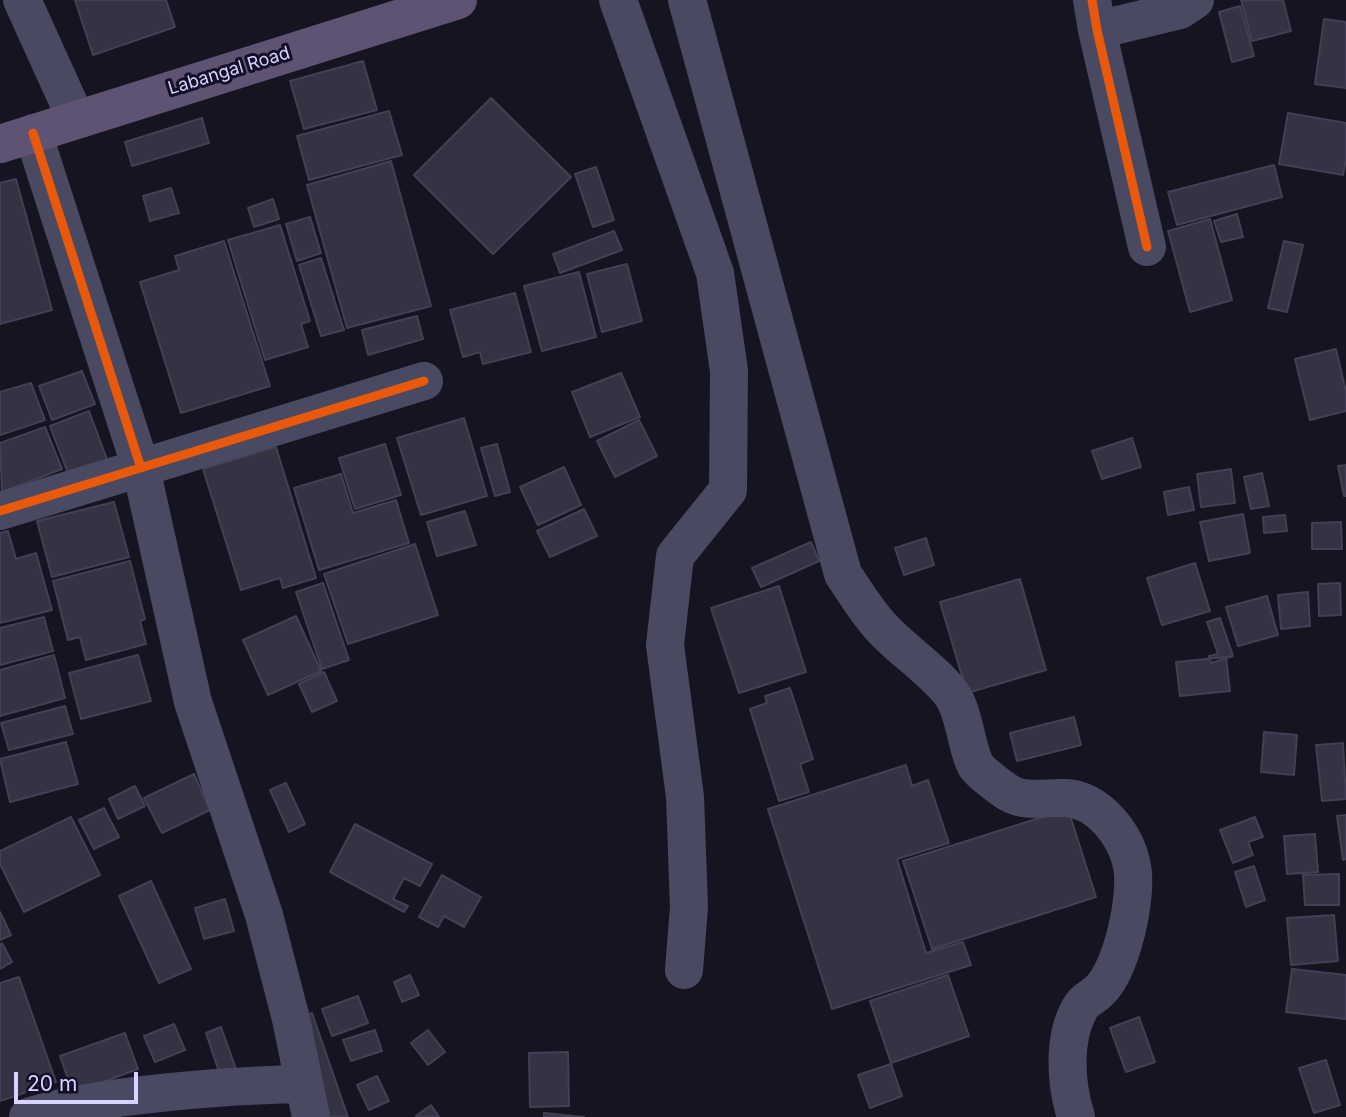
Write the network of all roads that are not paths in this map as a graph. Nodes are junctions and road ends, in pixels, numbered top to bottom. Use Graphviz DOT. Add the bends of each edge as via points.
graph roads {
  1 [pos="22,0"];
  2 [pos="458,0"];
  3 [pos="618,0"];
  4 [pos="687,0"];
  5 [pos="1195,0"];
  6 [pos="1094,15"];
  7 [pos="76,119"];
  8 [pos="17,139"];
  9 [pos="1147,247"];
  10 [pos="424,381"];
  11 [pos="141,468"];
  12 [pos="0,511"];
  13 [pos="684,970"];
  14 [pos="307,1101"];
  15 [pos="28,1117"];
  16 [pos="1076,1117"];
  1 -- 7 [label="street"];
  2 -- 7 [label="main road, Labangal Road"];
  3 -- 13 [label="street" via="715,273 729,371 728,490 676,556 665,645 685,797 690,907"];
  4 -- 16 [label="street" via="843,574 889,635 955,699 977,766 1010,795 1068,798 1094,806 1119,835 1132,866 1133,898 1117,963 1100,991 1086,1000 1074,1024 1069,1094"];
  5 -- 6 [label="street" via="1180,10"];
  6 -- 9 [label="street"];
  7 -- 8 [label="main road, Labangal Road"];
  8 -- 11 [label="street"];
  10 -- 11 [label="street"];
  11 -- 12 [label="street"];
  11 -- 14 [label="street" via="192,702 264,915"];
  14 -- 15 [label="street" via="209,1087 80,1104"];
}
